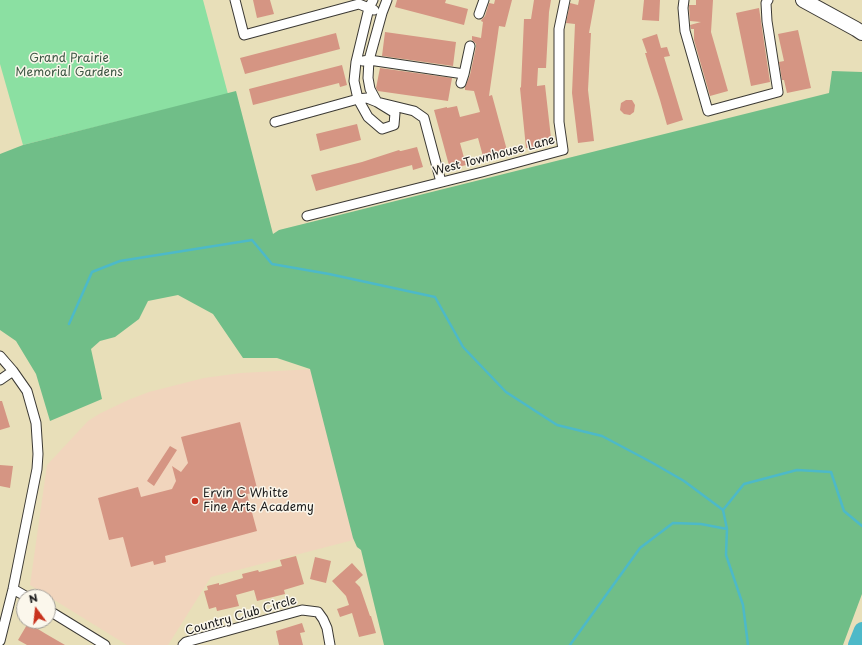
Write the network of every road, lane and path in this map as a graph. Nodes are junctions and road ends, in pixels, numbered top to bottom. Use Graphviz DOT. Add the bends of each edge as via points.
graph roads {
  1 [pos="235,0"];
  2 [pos="387,0"];
  3 [pos="484,0"];
  4 [pos="565,0"];
  5 [pos="684,0"];
  6 [pos="768,0"];
  7 [pos="803,0"];
  8 [pos="357,2"];
  9 [pos="371,4"];
  10 [pos="382,13"];
  11 [pos="479,14"];
  12 [pos="862,33"];
  13 [pos="470,46"];
  14 [pos="369,60"];
  15 [pos="356,62"];
  16 [pos="464,74"];
  17 [pos="461,83"];
  18 [pos="358,99"];
  19 [pos="377,102"];
  20 [pos="275,122"];
  21 [pos="441,182"];
  22 [pos="307,216"];
  23 [pos="0,356"];
  24 [pos="13,370"];
  25 [pos="0,380"];
  26 [pos="13,589"];
  27 [pos="16,591"];
  28 [pos="56,615"];
  29 [pos="0,641"];
  30 [pos="105,645"];
  31 [pos="184,645"];
  32 [pos="330,645"];
  1 -- 8 [label="street" via="244,35"];
  2 -- 10 [label="street"];
  3 -- 11 [label="street"];
  4 -- 21 [label="street, West Townhouse Lane" via="559,29 559,122 563,150"];
  5 -- 6 [label="street" via="684,31 708,111 778,92 767,21"];
  7 -- 12 [label="main road"];
  8 -- 9 [label="street"];
  9 -- 10 [label="street"];
  9 -- 15 [label="street"];
  10 -- 14 [label="street"];
  13 -- 16 [label="street"];
  14 -- 15 [label="street"];
  14 -- 16 [label="street"];
  14 -- 19 [label="street" via="370,89"];
  15 -- 18 [label="street" via="354,81"];
  16 -- 17 [label="street"];
  18 -- 19 [label="street" via="367,98"];
  18 -- 19 [label="street" via="368,117 382,129 394,125 395,113"];
  18 -- 20 [label="street"];
  19 -- 21 [label="street" via="414,111 424,118"];
  21 -- 22 [label="street, West Townhouse Lane"];
  23 -- 24 [label="street"];
  24 -- 25 [label="street"];
  24 -- 26 [label="street" via="27,391 36,423 38,454"];
  26 -- 27 [label="street"];
  26 -- 29 [label="street"];
  28 -- 30 [label="street"];
  31 -- 32 [label="street, Country Club Circle" via="186,642 302,610 318,612 327,628"];
}
